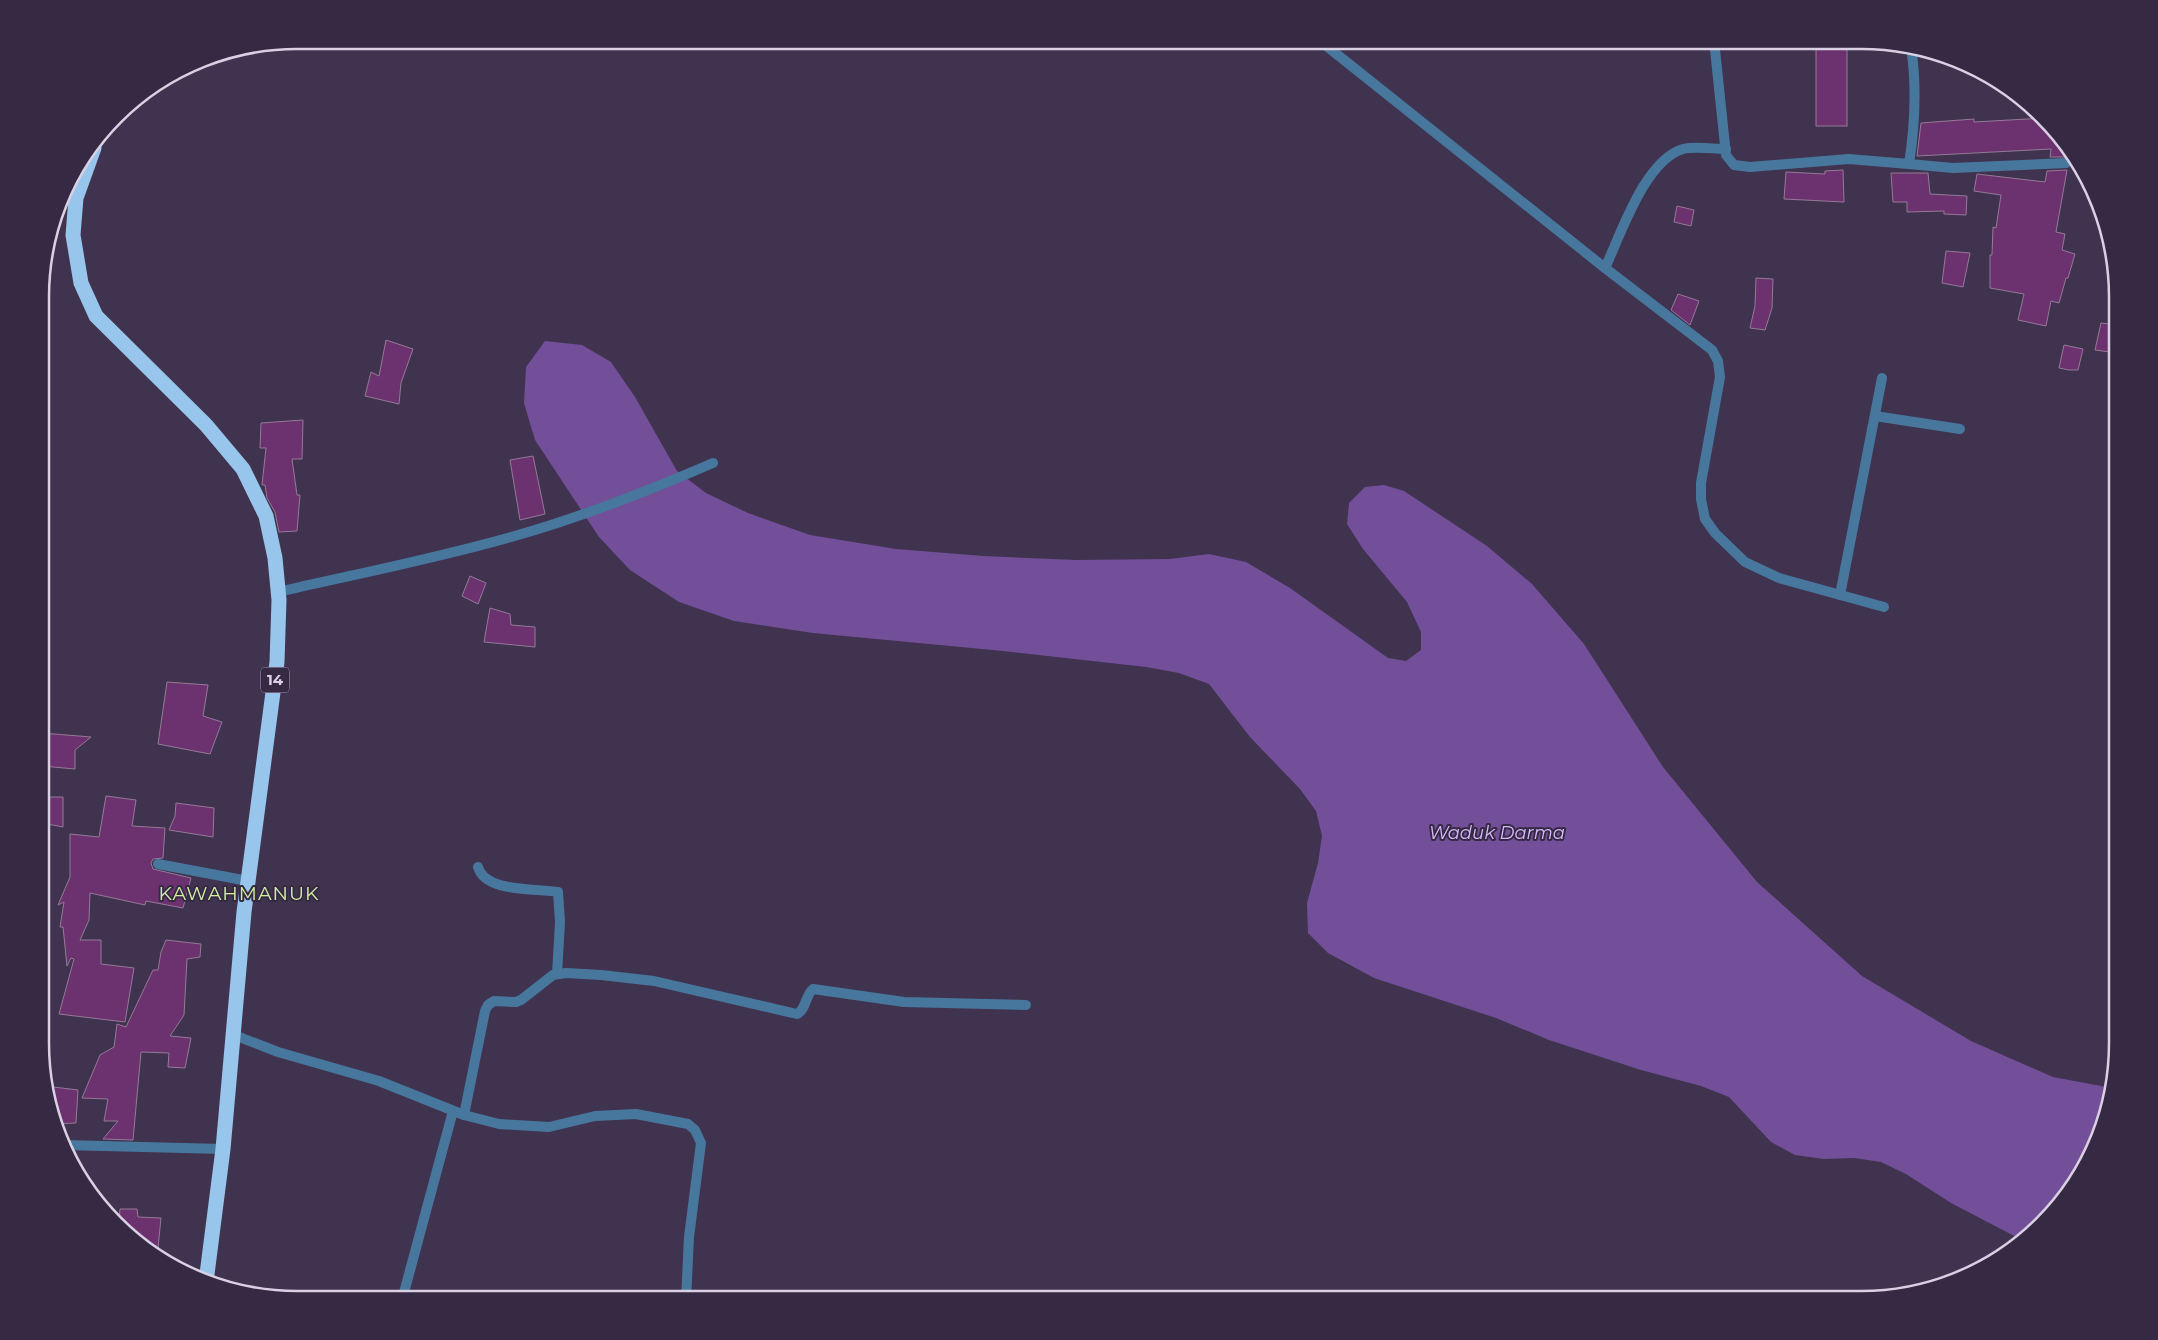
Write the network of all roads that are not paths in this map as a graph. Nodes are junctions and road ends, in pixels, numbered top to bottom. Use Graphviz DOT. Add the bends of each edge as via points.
graph roads {
  1 [pos="1330,49"];
  2 [pos="1715,49"];
  3 [pos="1912,55"];
  4 [pos="1726,149"];
  5 [pos="89,162"];
  6 [pos="2066,162"];
  7 [pos="1909,164"];
  8 [pos="1605,268"];
  9 [pos="1882,378"];
  10 [pos="1875,416"];
  11 [pos="1960,429"];
  12 [pos="714,463"];
  13 [pos="278,592"];
  14 [pos="1840,595"];
  15 [pos="1884,607"];
  16 [pos="158,864"];
  17 [pos="478,867"];
  18 [pos="248,881"];
  19 [pos="557,974"];
  20 [pos="1026,1006"];
  21 [pos="234,1034"];
  22 [pos="453,1111"];
  23 [pos="464,1115"];
  24 [pos="71,1145"];
  25 [pos="223,1149"];
  26 [pos="207,1274"];
  27 [pos="404,1291"];
  28 [pos="686,1291"];
  1 -- 8 [label="street"];
  2 -- 4 [label="street"];
  3 -- 7 [label="street" via="1915,115"];
  4 -- 7 [label="street" via="1726,155 1734,165 1750,167 1849,160"];
  4 -- 8 [label="street" via="1684,149 1670,155 1641,188"];
  5 -- 13 [label="highway, 14" via="76,198 73,235 81,283 96,316 206,425 243,469 266,516"];
  6 -- 7 [label="street" via="1953,168"];
  8 -- 14 [label="street" via="1702,340 1718,361 1718,391 1701,483 1705,519 1715,534 1745,562 1759,570"];
  9 -- 10 [label="street"];
  10 -- 11 [label="street"];
  10 -- 14 [label="street"];
  12 -- 13 [label="street" via="564,520 458,551"];
  13 -- 18 [label="highway, 14" via="277,662"];
  14 -- 15 [label="street"];
  16 -- 18 [label="street"];
  17 -- 19 [label="street" via="480,875 500,886 558,892"];
  18 -- 21 [label="highway, 14"];
  19 -- 20 [label="street" via="654,981 797,1014 803,1010 813,989 904,1002"];
  19 -- 23 [label="street" via="521,1000 488,1005"];
  21 -- 22 [label="street" via="278,1052 379,1081"];
  21 -- 25 [label="highway, 14"];
  22 -- 23 [label="street"];
  22 -- 27 [label="street"];
  23 -- 28 [label="street" via="499,1124 549,1127 595,1116 636,1114 688,1124 701,1143 689,1237"];
  24 -- 25 [label="street"];
  25 -- 26 [label="highway, 14"];
}
